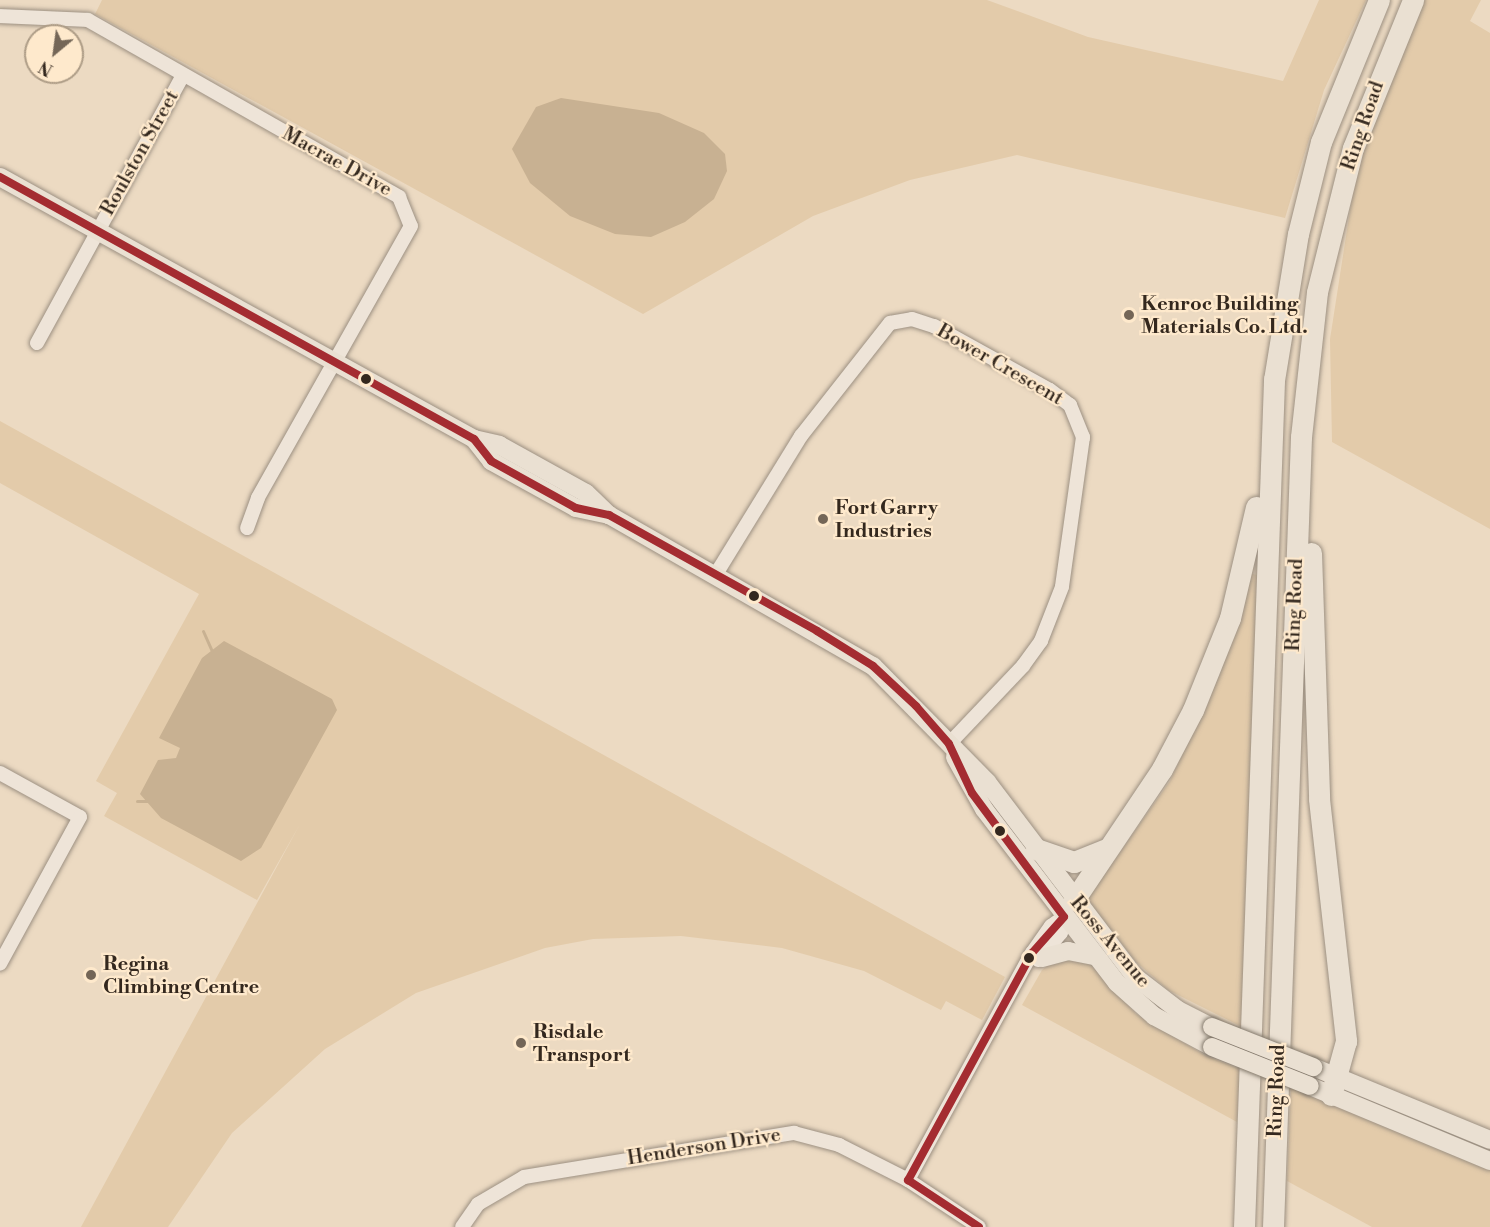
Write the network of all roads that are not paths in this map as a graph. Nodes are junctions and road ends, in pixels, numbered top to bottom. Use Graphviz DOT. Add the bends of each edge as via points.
graph roads {
  1 [pos="1379,0"];
  2 [pos="1413,0"];
  3 [pos="0,16"];
  4 [pos="183,75"];
  5 [pos="0,177"];
  6 [pos="98,231"];
  7 [pos="1312,340"];
  8 [pos="38,343"];
  9 [pos="333,361"];
  10 [pos="1268,454"];
  11 [pos="248,528"];
  12 [pos="716,574"];
  13 [pos="949,744"];
  14 [pos="0,773"];
  15 [pos="1107,848"];
  16 [pos="1036,849"];
  17 [pos="1069,909"];
  18 [pos="1094,956"];
  19 [pos="1035,962"];
  20 [pos="0,964"];
  21 [pos="1335,1086"];
  22 [pos="1490,1140"];
  23 [pos="1490,1161"];
  24 [pos="908,1180"];
  25 [pos="462,1227"];
  26 [pos="979,1227"];
  27 [pos="1244,1227"];
  28 [pos="1273,1227"];
  1 -- 10 [label="highway, Ring Road" via="1342,82 1298,234"];
  2 -- 7 [label="highway, Ring Road" via="1353,148 1326,243"];
  3 -- 4 [label="street, Macrae Drive" via="88,20"];
  4 -- 6 [label="street, Roulston Street"];
  4 -- 9 [label="street, Macrae Drive" via="399,197 411,226"];
  5 -- 6 [label="main road, Ross Avenue"];
  6 -- 8 [label="street, Roulston Street"];
  6 -- 9 [label="main road, Ross Avenue"];
  7 -- 21 [label="highway" via="1313,688 1318,799 1346,1041"];
  7 -- 28 [label="highway, Ring Road" via="1301,437"];
  9 -- 11 [label="street, Macrae Drive" via="258,498"];
  9 -- 12 [label="main road, Ross Avenue" via="474,439 500,445 585,493 609,516"];
  10 -- 15 [label="highway" via="1242,575 1215,659 1162,769"];
  10 -- 27 [label="highway, Ring Road"];
  12 -- 13 [label="main road, Ross Avenue" via="873,666"];
  12 -- 13 [label="street, Bower Crescent" via="801,436 890,322 912,319 934,326 1050,390 1070,405 1083,437 1062,587 1023,666"];
  13 -- 16 [label="main road, Ross Avenue" via="987,782"];
  13 -- 17 [label="main road, Ross Avenue" via="972,793"];
  14 -- 20 [label="street" via="80,817"];
  15 -- 16 [label="highway" via="1074,862"];
  15 -- 17 [label="highway"];
  16 -- 17 [label="main road, Ross Avenue"];
  17 -- 18 [label="main road, Ross Avenue"];
  17 -- 19 [label="street" via="1051,926"];
  17 -- 21 [label="main road, Ross Avenue, bridge" via="1135,977 1178,1010 1313,1067"];
  18 -- 19 [label="main road" via="1068,951"];
  18 -- 21 [label="main road, Ross Avenue, bridge" via="1154,1016 1212,1047 1310,1086"];
  19 -- 24 [label="street"];
  21 -- 22 [label="main road, Ross Avenue"];
  21 -- 23 [label="main road, Ross Avenue"];
  24 -- 25 [label="street, Henderson Drive" via="816,1136 777,1134 524,1177 478,1204"];
  24 -- 26 [label="street, Henderson Drive"];
}
